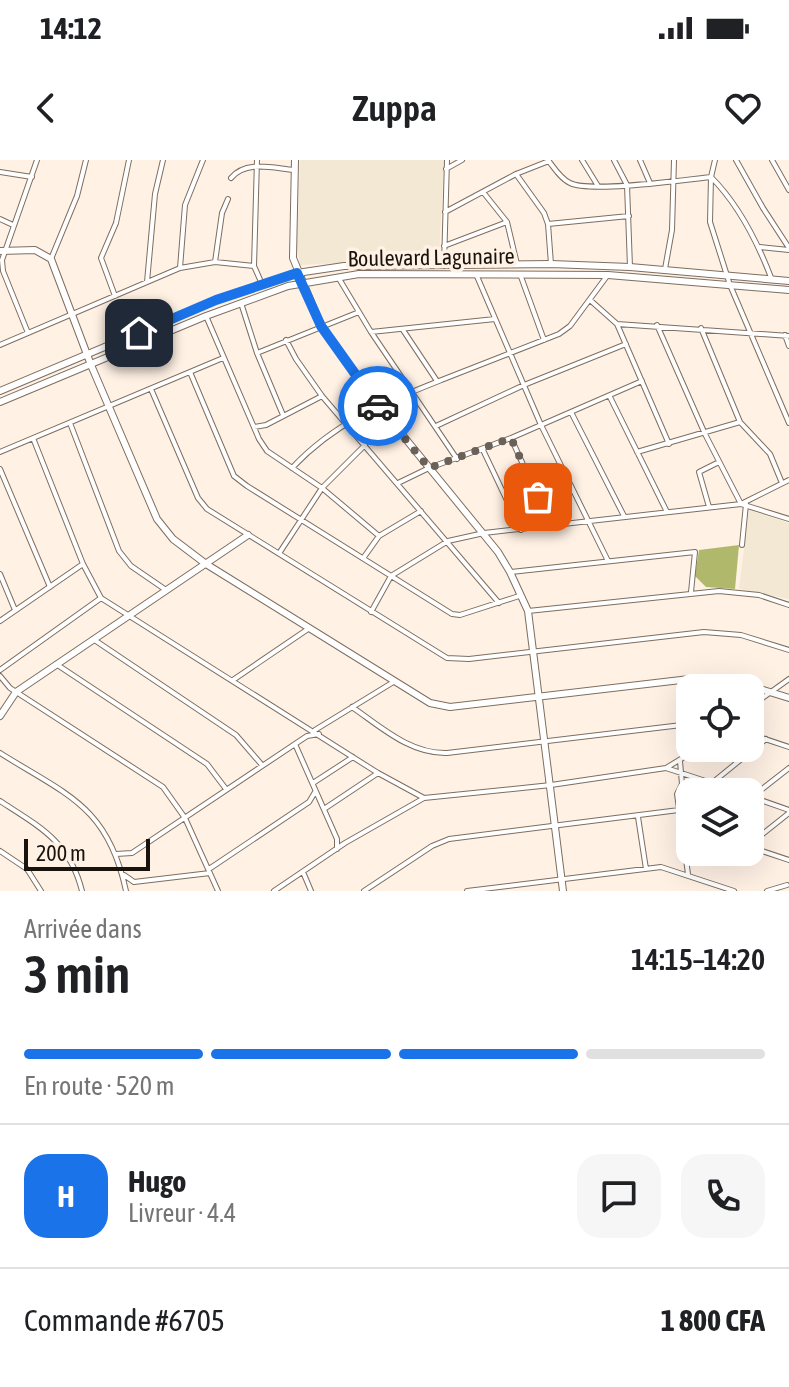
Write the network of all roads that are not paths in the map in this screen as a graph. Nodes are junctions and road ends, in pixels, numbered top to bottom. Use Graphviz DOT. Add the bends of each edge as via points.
graph roads {
  1 [pos="37,160"];
  2 [pos="86,160"];
  3 [pos="129,160"];
  4 [pos="163,160"];
  5 [pos="203,160"];
  6 [pos="295,160"];
  7 [pos="447,160"];
  8 [pos="462,160"];
  9 [pos="548,160"];
  10 [pos="582,160"];
  11 [pos="614,160"];
  12 [pos="640,160"];
  13 [pos="674,160"];
  14 [pos="715,160"];
  15 [pos="736,160"];
  16 [pos="772,160"];
  17 [pos="257,163"];
  18 [pos="446,169"];
  19 [pos="294,170"];
  20 [pos="0,172"];
  21 [pos="516,174"];
  22 [pos="32,177"];
  23 [pos="711,177"];
  24 [pos="231,178"];
  25 [pos="673,181"];
  26 [pos="650,183"];
  27 [pos="627,185"];
  28 [pos="598,186"];
  29 [pos="789,190"];
  30 [pos="483,192"];
  31 [pos="228,199"];
  32 [pos="445,212"];
  33 [pos="629,216"];
  34 [pos="0,219"];
  35 [pos="507,222"];
  36 [pos="548,224"];
  37 [pos="13,225"];
  38 [pos="444,246"];
  39 [pos="758,247"];
  40 [pos="789,249"];
  41 [pos="2,251"];
  42 [pos="51,259"];
  43 [pos="215,262"];
  44 [pos="551,264"];
  45 [pos="444,265"];
  46 [pos="517,265"];
  47 [pos="254,266"];
  48 [pos="630,267"];
  49 [pos="180,268"];
  50 [pos="665,269"];
  51 [pos="297,273"];
  52 [pos="519,273"];
  53 [pos="476,274"];
  54 [pos="608,275"];
  55 [pos="727,275"];
  56 [pos="338,277"];
  57 [pos="772,280"];
  58 [pos="789,281"];
  59 [pos="147,282"];
  60 [pos="302,283"];
  61 [pos="262,284"];
  62 [pos="730,285"];
  63 [pos="789,290"];
  64 [pos="115,296"];
  65 [pos="590,300"];
  66 [pos="241,303"];
  67 [pos="359,312"];
  68 [pos="72,314"];
  69 [pos="206,316"];
  70 [pos="495,319"];
  71 [pos="617,324"];
  72 [pos="657,325"];
  73 [pos="321,326"];
  74 [pos="701,328"];
  75 [pos="403,330"];
  76 [pos="371,332"];
  77 [pos="749,332"];
  78 [pos="28,333"];
  79 [pos="787,336"];
  80 [pos="286,340"];
  81 [pos="544,340"];
  82 [pos="626,344"];
  83 [pos="0,345"];
  84 [pos="789,346"];
  85 [pos="257,353"];
  86 [pos="510,353"];
  87 [pos="87,355"];
  88 [pos="224,358"];
  89 [pos="91,365"];
  90 [pos="190,372"];
  91 [pos="642,381"];
  92 [pos="437,382"];
  93 [pos="524,385"];
  94 [pos="151,389"];
  95 [pos="0,391"];
  96 [pos="411,392"];
  97 [pos="322,396"];
  98 [pos="610,397"];
  99 [pos="0,402"];
  100 [pos="378,405"];
  101 [pos="109,406"];
  102 [pos="571,412"];
  103 [pos="283,415"];
  104 [pos="346,422"];
  105 [pos="740,422"];
  106 [pos="70,423"];
  107 [pos="789,423"];
  108 [pos="541,425"];
  109 [pos="436,426"];
  110 [pos="254,427"];
  111 [pos="705,434"];
  112 [pos="33,438"];
  113 [pos="511,438"];
  114 [pos="669,444"];
  115 [pos="365,445"];
  116 [pos="483,450"];
  117 [pos="0,452"];
  118 [pos="637,452"];
  119 [pos="457,459"];
  120 [pos="719,462"];
  121 [pos="292,468"];
  122 [pos="429,468"];
  123 [pos="0,469"];
  124 [pos="789,480"];
  125 [pos="398,483"];
  126 [pos="782,483"];
  127 [pos="322,488"];
  128 [pos="744,504"];
  129 [pos="709,507"];
  130 [pos="421,511"];
  131 [pos="667,512"];
  132 [pos="624,516"];
  133 [pos="789,519"];
  134 [pos="300,520"];
  135 [pos="588,520"];
  136 [pos="551,526"];
  137 [pos="521,530"];
  138 [pos="484,533"];
  139 [pos="248,535"];
  140 [pos="379,536"];
  141 [pos="448,541"];
  142 [pos="742,545"];
  143 [pos="279,553"];
  144 [pos="364,557"];
  145 [pos="608,561"];
  146 [pos="83,564"];
  147 [pos="206,564"];
  148 [pos="510,572"];
  149 [pos="0,574"];
  150 [pos="391,576"];
  151 [pos="50,587"];
  152 [pos="166,590"];
  153 [pos="691,592"];
  154 [pos="521,595"];
  155 [pos="101,598"];
  156 [pos="499,603"];
  157 [pos="789,605"];
  158 [pos="15,610"];
  159 [pos="528,611"];
  160 [pos="371,612"];
  161 [pos="127,616"];
  162 [pos="0,621"];
  163 [pos="310,628"];
  164 [pos="93,639"];
  165 [pos="789,650"];
  166 [pos="533,651"];
  167 [pos="56,664"];
  168 [pos="0,670"];
  169 [pos="0,676"];
  170 [pos="789,679"];
  171 [pos="233,680"];
  172 [pos="395,681"];
  173 [pos="769,691"];
  174 [pos="16,692"];
  175 [pos="764,695"];
  176 [pos="539,697"];
  177 [pos="789,698"];
  178 [pos="352,707"];
  179 [pos="0,716"];
  180 [pos="676,726"];
  181 [pos="314,731"];
  182 [pos="307,736"];
  183 [pos="766,739"];
  184 [pos="545,741"];
  185 [pos="295,744"];
  186 [pos="789,747"];
  187 [pos="0,753"];
  188 [pos="353,757"];
  189 [pos="678,762"];
  190 [pos="680,762"];
  191 [pos="259,764"];
  192 [pos="666,768"];
  193 [pos="789,768"];
  194 [pos="378,773"];
  195 [pos="680,773"];
  196 [pos="680,778"];
  197 [pos="696,778"];
  198 [pos="718,778"];
  199 [pos="313,783"];
  200 [pos="551,785"];
  201 [pos="764,786"];
  202 [pos="226,789"];
  203 [pos="315,792"];
  204 [pos="424,798"];
  205 [pos="320,800"];
  206 [pos="0,801"];
  207 [pos="764,801"];
  208 [pos="309,802"];
  209 [pos="180,809"];
  210 [pos="324,809"];
  211 [pos="676,811"];
  212 [pos="789,812"];
  213 [pos="192,813"];
  214 [pos="638,817"];
  215 [pos="185,818"];
  216 [pos="556,828"];
  217 [pos="764,834"];
  218 [pos="337,839"];
  219 [pos="345,843"];
  220 [pos="337,849"];
  221 [pos="0,851"];
  222 [pos="764,851"];
  223 [pos="132,853"];
  224 [pos="116,854"];
  225 [pos="789,860"];
  226 [pos="687,866"];
  227 [pos="646,869"];
  228 [pos="122,871"];
  229 [pos="210,871"];
  230 [pos="303,872"];
  231 [pos="688,874"];
  232 [pos="562,879"];
  233 [pos="134,882"];
  234 [pos="787,885"];
  235 [pos="126,889"];
  236 [pos="41,891"];
  237 [pos="82,891"];
  238 [pos="218,891"];
  239 [pos="274,891"];
  240 [pos="311,891"];
  241 [pos="364,891"];
  242 [pos="467,891"];
  243 [pos="563,891"];
  244 [pos="734,891"];
  245 [pos="767,891"];
  1 -- 22 [label="street"];
  2 -- 42 [label="street"];
  3 -- 64 [label="street" via="116,223 101,258"];
  4 -- 59 [label="street"];
  5 -- 49 [label="street" via="185,205"];
  6 -- 19 [label="street"];
  7 -- 18 [label="street"];
  8 -- 18 [label="street"];
  9 -- 21 [label="street"];
  9 -- 28 [label="street" via="567,182"];
  10 -- 28 [label="street"];
  11 -- 27 [label="street"];
  12 -- 26 [label="street"];
  13 -- 25 [label="street"];
  14 -- 23 [label="street"];
  15 -- 40 [label="street"];
  16 -- 29 [label="street"];
  17 -- 19 [label="street"];
  17 -- 24 [label="street"];
  17 -- 47 [label="street"];
  18 -- 32 [label="street"];
  19 -- 51 [label="street" via="292,249"];
  20 -- 22 [label="street"];
  21 -- 30 [label="street"];
  21 -- 36 [label="street"];
  22 -- 37 [label="street"];
  23 -- 25 [label="street"];
  23 -- 39 [label="street" via="734,203"];
  23 -- 55 [label="street" via="710,222"];
  25 -- 26 [label="street"];
  25 -- 50 [label="street"];
  26 -- 27 [label="street"];
  27 -- 28 [label="street"];
  27 -- 33 [label="street"];
  30 -- 32 [label="street"];
  30 -- 35 [label="street"];
  31 -- 43 [label="street"];
  32 -- 38 [label="street"];
  33 -- 36 [label="street"];
  33 -- 48 [label="street"];
  34 -- 37 [label="street"];
  35 -- 38 [label="street"];
  35 -- 46 [label="street"];
  36 -- 44 [label="street"];
  37 -- 41 [label="street"];
  38 -- 45 [label="street"];
  39 -- 40 [label="street"];
  39 -- 57 [label="street"];
  41 -- 42 [label="street" via="35,250"];
  41 -- 78 [label="street" via="3,271"];
  42 -- 68 [label="street"];
  43 -- 47 [label="street"];
  43 -- 49 [label="street"];
  44 -- 46 [label="street, Boulevard Lagunaire"];
  44 -- 48 [label="street, Boulevard Lagunaire"];
  45 -- 46 [label="street, Boulevard Lagunaire"];
  45 -- 51 [label="street, Boulevard Lagunaire" via="344,266"];
  47 -- 61 [label="street"];
  48 -- 50 [label="street, Boulevard Lagunaire"];
  49 -- 59 [label="street"];
  50 -- 55 [label="street, Boulevard Lagunaire"];
  51 -- 60 [label="street"];
  51 -- 61 [label="street, Boulevard Lagunaire"];
  52 -- 53 [label="street, Boulevard Lagunaire"];
  52 -- 54 [label="street, Boulevard Lagunaire"];
  52 -- 81 [label="street"];
  53 -- 56 [label="street, Boulevard Lagunaire"];
  53 -- 70 [label="street"];
  54 -- 62 [label="street, Boulevard Lagunaire"];
  54 -- 65 [label="street"];
  55 -- 57 [label="street, Boulevard Lagunaire"];
  55 -- 62 [label="street"];
  56 -- 60 [label="street, Boulevard Lagunaire"];
  56 -- 67 [label="street"];
  57 -- 58 [label="street, Boulevard Lagunaire"];
  59 -- 64 [label="street"];
  60 -- 66 [label="street, Boulevard Lagunaire"];
  60 -- 73 [label="street"];
  61 -- 87 [label="street, Boulevard Lagunaire"];
  62 -- 63 [label="street, Boulevard Lagunaire"];
  62 -- 77 [label="street"];
  64 -- 68 [label="street"];
  65 -- 71 [label="street"];
  65 -- 81 [label="street" via="570,326"];
  66 -- 69 [label="street, Boulevard Lagunaire"];
  66 -- 85 [label="street"];
  67 -- 73 [label="street"];
  67 -- 76 [label="street"];
  68 -- 78 [label="street"];
  68 -- 87 [label="street"];
  69 -- 88 [label="street"];
  69 -- 89 [label="street, Boulevard Lagunaire"];
  70 -- 75 [label="street"];
  70 -- 86 [label="street"];
  71 -- 72 [label="street"];
  71 -- 82 [label="street"];
  72 -- 74 [label="street"];
  72 -- 111 [label="street"];
  73 -- 80 [label="street"];
  73 -- 100 [label="street"];
  74 -- 77 [label="street"];
  74 -- 105 [label="street"];
  75 -- 76 [label="street"];
  75 -- 92 [label="street"];
  76 -- 96 [label="street"];
  77 -- 79 [label="street"];
  77 -- 107 [label="street"];
  78 -- 83 [label="street"];
  79 -- 84 [label="street"];
  80 -- 85 [label="street"];
  80 -- 97 [label="street"];
  81 -- 86 [label="street"];
  82 -- 91 [label="street"];
  82 -- 93 [label="street"];
  85 -- 103 [label="street"];
  86 -- 92 [label="street"];
  86 -- 93 [label="street"];
  87 -- 89 [label="street"];
  87 -- 95 [label="street, Boulevard Lagunaire"];
  88 -- 90 [label="street"];
  88 -- 110 [label="street"];
  89 -- 99 [label="street, Boulevard Lagunaire"];
  89 -- 101 [label="street"];
  90 -- 94 [label="street"];
  90 -- 134 [label="street" via="234,476"];
  91 -- 98 [label="street"];
  91 -- 114 [label="street"];
  92 -- 96 [label="street"];
  93 -- 108 [label="street"];
  93 -- 109 [label="street"];
  94 -- 101 [label="street"];
  94 -- 139 [label="street" via="202,505"];
  96 -- 100 [label="street"];
  96 -- 109 [label="street"];
  97 -- 103 [label="street"];
  97 -- 104 [label="street"];
  98 -- 102 [label="street"];
  98 -- 118 [label="street"];
  100 -- 104 [label="street"];
  100 -- 122 [label="street"];
  101 -- 106 [label="street"];
  101 -- 147 [label="street" via="157,519"];
  102 -- 108 [label="street"];
  102 -- 132 [label="street"];
  103 -- 110 [label="street"];
  104 -- 115 [label="street"];
  104 -- 121 [label="street"];
  105 -- 111 [label="street"];
  105 -- 126 [label="street" via="770,454"];
  106 -- 112 [label="street"];
  106 -- 152 [label="street" via="119,551"];
  108 -- 113 [label="street"];
  108 -- 135 [label="street"];
  109 -- 119 [label="street"];
  110 -- 121 [label="street" via="267,451"];
  111 -- 114 [label="street"];
  111 -- 120 [label="street"];
  112 -- 117 [label="street"];
  112 -- 146 [label="street"];
  113 -- 116 [label="street"];
  113 -- 136 [label="street"];
  114 -- 118 [label="street"];
  115 -- 125 [label="street"];
  115 -- 127 [label="street"];
  116 -- 119 [label="street"];
  116 -- 137 [label="street"];
  118 -- 131 [label="street"];
  119 -- 122 [label="street"];
  120 -- 128 [label="street"];
  120 -- 129 [label="street" via="699,472"];
  121 -- 127 [label="street"];
  122 -- 125 [label="street"];
  122 -- 138 [label="street"];
  123 -- 151 [label="street"];
  124 -- 126 [label="street"];
  125 -- 130 [label="street"];
  126 -- 128 [label="street"];
  127 -- 134 [label="street"];
  127 -- 140 [label="street"];
  128 -- 129 [label="street"];
  128 -- 133 [label="street"];
  128 -- 142 [label="street"];
  129 -- 131 [label="street"];
  130 -- 140 [label="street"];
  130 -- 141 [label="street"];
  131 -- 132 [label="street"];
  132 -- 135 [label="street"];
  134 -- 143 [label="street"];
  134 -- 144 [label="street"];
  135 -- 136 [label="street"];
  135 -- 145 [label="street"];
  136 -- 137 [label="street"];
  137 -- 138 [label="street"];
  138 -- 141 [label="street"];
  138 -- 148 [label="street"];
  139 -- 143 [label="street"];
  139 -- 147 [label="street"];
  140 -- 144 [label="street"];
  141 -- 150 [label="street"];
  141 -- 156 [label="street"];
  143 -- 160 [label="street"];
  144 -- 150 [label="street"];
  145 -- 148 [label="street"];
  145 -- 153 [label="street" via="695,552"];
  146 -- 151 [label="street"];
  146 -- 155 [label="street"];
  147 -- 152 [label="street"];
  147 -- 163 [label="street"];
  148 -- 154 [label="street"];
  149 -- 158 [label="street"];
  150 -- 156 [label="street" via="452,614"];
  150 -- 160 [label="street"];
  151 -- 158 [label="street"];
  152 -- 161 [label="street"];
  153 -- 157 [label="street" via="738,592"];
  153 -- 159 [label="street"];
  154 -- 156 [label="street"];
  154 -- 159 [label="street"];
  155 -- 161 [label="street"];
  155 -- 168 [label="street"];
  158 -- 162 [label="street"];
  159 -- 166 [label="street"];
  160 -- 166 [label="street" via="453,660"];
  161 -- 164 [label="street"];
  161 -- 171 [label="street"];
  163 -- 171 [label="street"];
  163 -- 172 [label="street"];
  164 -- 167 [label="street"];
  164 -- 191 [label="street" via="236,735"];
  165 -- 166 [label="street" via="741,635 704,632"];
  166 -- 176 [label="street"];
  167 -- 174 [label="street"];
  167 -- 202 [label="street" via="207,764"];
  169 -- 174 [label="street"];
  170 -- 173 [label="street"];
  171 -- 181 [label="street"];
  172 -- 176 [label="street" via="444,707"];
  172 -- 178 [label="street"];
  173 -- 175 [label="street"];
  173 -- 176 [label="street" via="698,678"];
  173 -- 177 [label="street"];
  174 -- 179 [label="street"];
  174 -- 209 [label="street" via="156,782"];
  176 -- 184 [label="street"];
  178 -- 181 [label="street"];
  178 -- 184 [label="street" via="428,753"];
  180 -- 184 [label="street"];
  181 -- 182 [label="street"];
  181 -- 182 [label="street"];
  181 -- 188 [label="street"];
  182 -- 185 [label="street"];
  183 -- 186 [label="street"];
  183 -- 198 [label="street"];
  184 -- 200 [label="street"];
  185 -- 191 [label="street"];
  185 -- 199 [label="street"];
  187 -- 224 [label="street" via="88,810"];
  188 -- 194 [label="street"];
  188 -- 199 [label="street"];
  189 -- 192 [label="street"];
  190 -- 195 [label="street"];
  191 -- 202 [label="street"];
  192 -- 195 [label="street"];
  192 -- 200 [label="street"];
  193 -- 201 [label="street"];
  194 -- 204 [label="street"];
  194 -- 210 [label="street"];
  195 -- 196 [label="street"];
  195 -- 197 [label="street"];
  199 -- 203 [label="street"];
  200 -- 204 [label="street"];
  200 -- 216 [label="street"];
  202 -- 213 [label="street"];
  203 -- 205 [label="street"];
  203 -- 208 [label="street"];
  204 -- 219 [label="street"];
  205 -- 208 [label="street"];
  205 -- 210 [label="street"];
  206 -- 237 [label="street" via="61,845"];
  207 -- 212 [label="street"];
  208 -- 229 [label="street"];
  209 -- 213 [label="street"];
  209 -- 215 [label="street"];
  210 -- 218 [label="street"];
  211 -- 214 [label="street"];
  212 -- 217 [label="street"];
  213 -- 215 [label="street"];
  214 -- 216 [label="street"];
  214 -- 227 [label="street"];
  215 -- 223 [label="street"];
  215 -- 229 [label="street"];
  216 -- 232 [label="street"];
  216 -- 241 [label="street" via="449,839"];
  218 -- 219 [label="street"];
  218 -- 220 [label="street"];
  219 -- 220 [label="street"];
  220 -- 230 [label="street"];
  221 -- 236 [label="street" via="27,869"];
  222 -- 225 [label="street"];
  223 -- 224 [label="street"];
  223 -- 228 [label="street"];
  224 -- 228 [label="street"];
  226 -- 231 [label="street"];
  227 -- 231 [label="street" via="666,867"];
  227 -- 232 [label="street"];
  228 -- 233 [label="street"];
  228 -- 235 [label="street"];
  229 -- 233 [label="street"];
  229 -- 238 [label="street"];
  230 -- 239 [label="street"];
  230 -- 240 [label="street"];
  231 -- 244 [label="street"];
  232 -- 242 [label="street"];
  232 -- 243 [label="street"];
  233 -- 235 [label="street"];
  234 -- 245 [label="street"];
}
